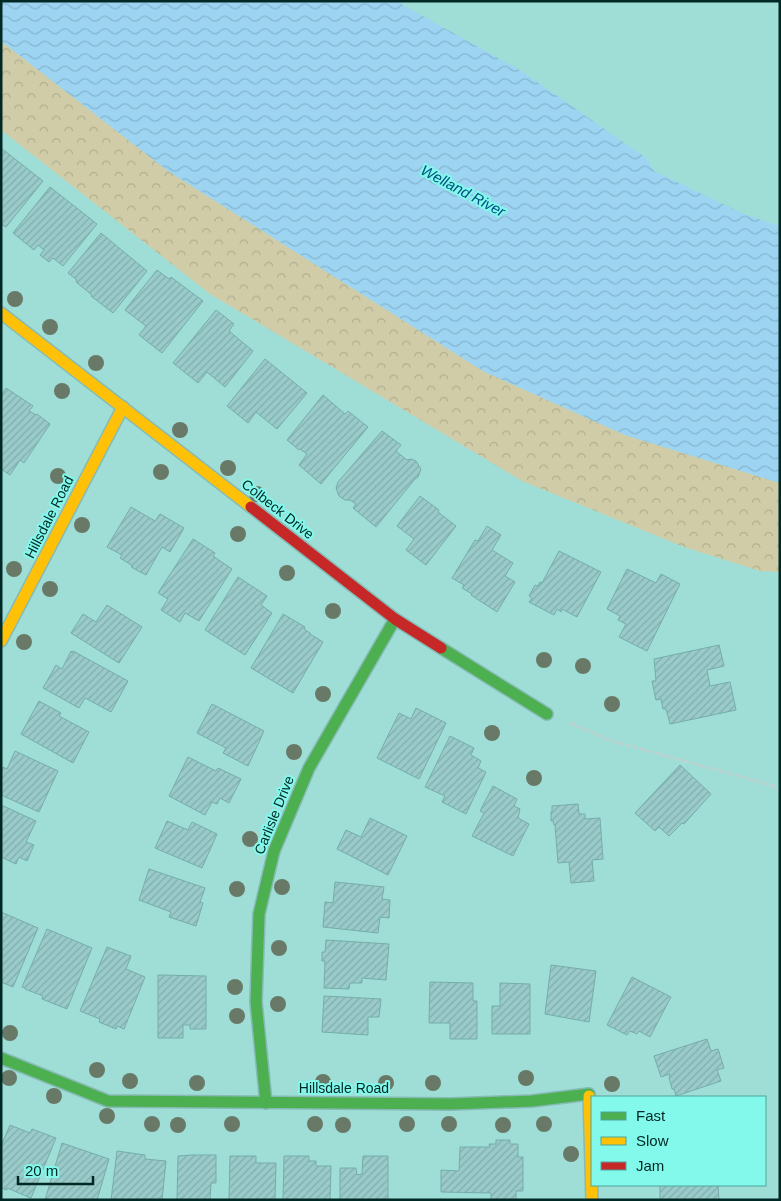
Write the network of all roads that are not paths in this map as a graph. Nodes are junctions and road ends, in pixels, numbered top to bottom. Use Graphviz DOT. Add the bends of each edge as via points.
graph roads {
  1 [pos="1,313"];
  2 [pos="122,407"];
  3 [pos="396,619"];
  4 [pos="1,641"];
  5 [pos="547,714"];
  6 [pos="1,1058"];
  7 [pos="266,1103"];
  8 [pos="591,1138"];
  9 [pos="592,1186"];
  10 [pos="592,1200"];
  1 -- 2 [label="street, Colbeck Drive"];
  2 -- 3 [label="street, Colbeck Drive"];
  2 -- 4 [label="street, Hillsdale Road"];
  3 -- 5 [label="street, Colbeck Drive"];
  3 -- 7 [label="street, Carlisle Drive" via="310,768 274,851 259,914 256,1002"];
  6 -- 7 [label="street, Hillsdale Road" via="108,1101"];
  7 -- 8 [label="street, Hillsdale Road" via="451,1104 532,1101 589,1094"];
  9 -- 10 [label="street, Hillsdale Road"];
}
